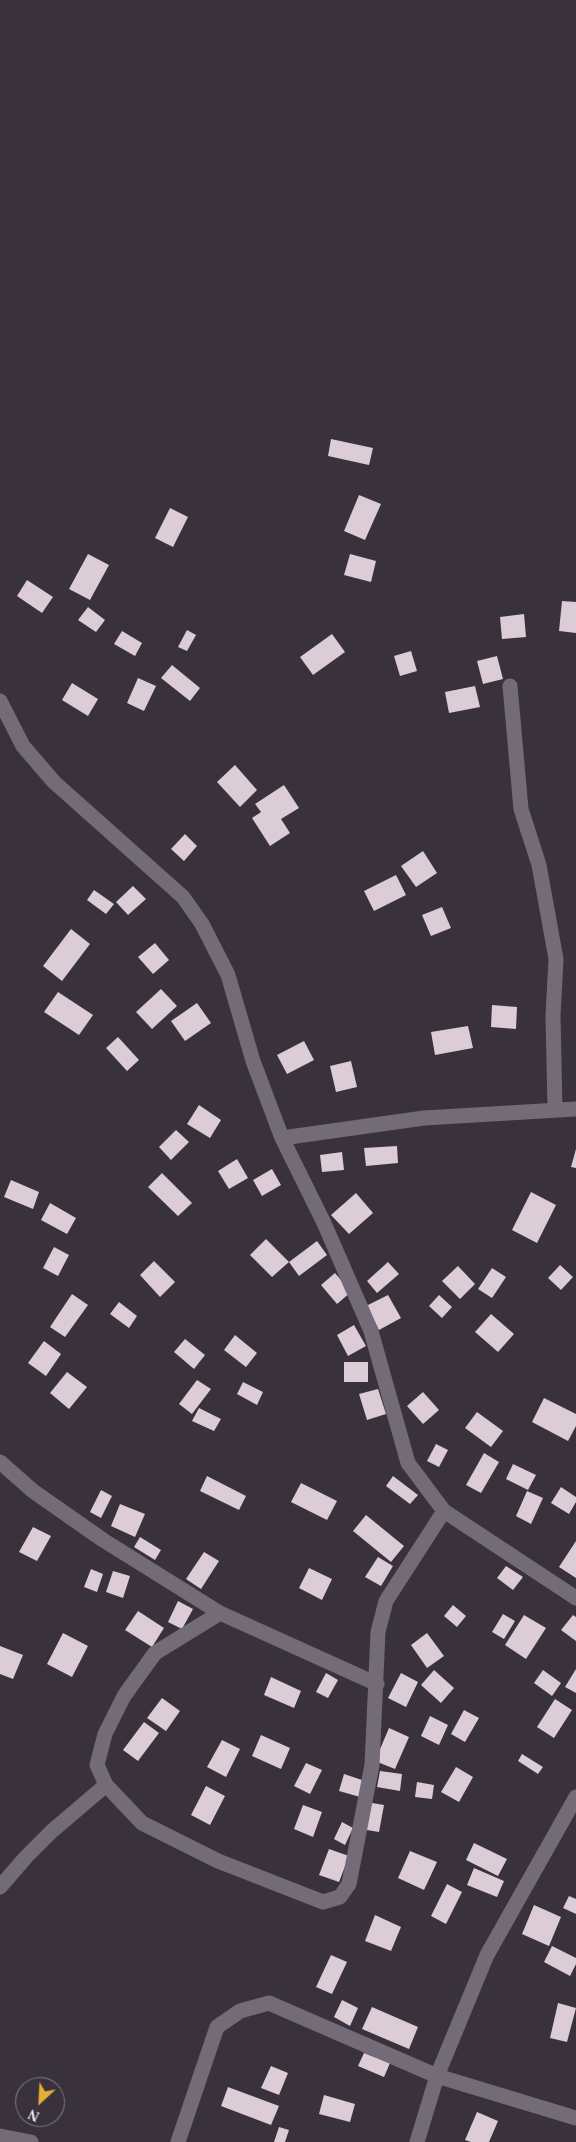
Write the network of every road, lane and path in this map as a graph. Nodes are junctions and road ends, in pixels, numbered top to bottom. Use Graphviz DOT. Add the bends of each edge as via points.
graph roads {
  1 [pos="510,686"];
  2 [pos="0,701"];
  3 [pos="555,1109"];
  4 [pos="576,1109"];
  5 [pos="282,1138"];
  6 [pos="0,1462"];
  7 [pos="444,1511"];
  8 [pos="576,1598"];
  9 [pos="220,1613"];
  10 [pos="376,1684"];
  11 [pos="106,1786"];
  12 [pos="576,1797"];
  13 [pos="0,1887"];
  14 [pos="437,2076"];
  15 [pos="576,2118"];
  16 [pos="0,2136"];
  17 [pos="31,2142"];
  18 [pos="178,2142"];
  19 [pos="418,2142"];
  1 -- 3 [label="street" via="521,809 539,865 556,959 553,1016"];
  2 -- 5 [label="street" via="23,746 54,782 183,897 202,924 228,975 253,1061"];
  3 -- 4 [label="street"];
  3 -- 5 [label="street" via="424,1118"];
  5 -- 7 [label="street" via="324,1222 371,1331 408,1463"];
  6 -- 9 [label="street" via="33,1491 103,1540"];
  7 -- 8 [label="street"];
  7 -- 10 [label="street" via="386,1601 378,1632"];
  9 -- 10 [label="street"];
  9 -- 11 [label="street" via="155,1654 124,1696 105,1734 97,1765"];
  10 -- 11 [label="street" via="372,1765 349,1884 340,1897 324,1902 218,1861 142,1823"];
  11 -- 13 [label="street" via="52,1831"];
  12 -- 14 [label="street" via="487,1954"];
  14 -- 15 [label="street"];
  14 -- 18 [label="street" via="269,2003 240,2011 217,2027"];
  14 -- 19 [label="street"];
  16 -- 17 [label="street"];
}
